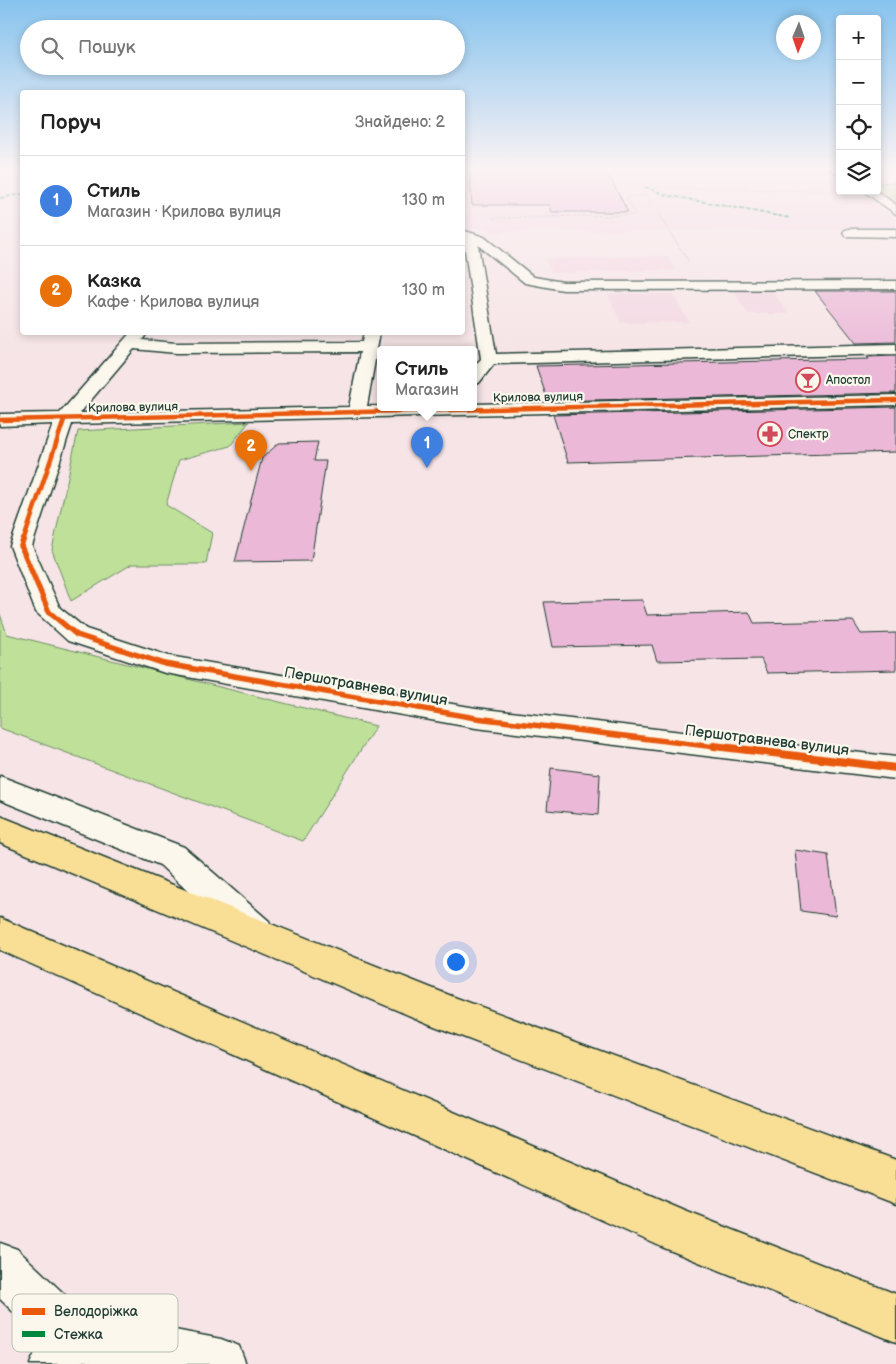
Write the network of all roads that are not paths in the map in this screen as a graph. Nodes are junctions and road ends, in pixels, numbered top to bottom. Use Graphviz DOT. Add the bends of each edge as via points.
graph roads {
  1 [pos="849,233"];
  2 [pos="896,233"];
  3 [pos="466,235"];
  4 [pos="896,286"];
  5 [pos="135,338"];
  6 [pos="370,340"];
  7 [pos="896,349"];
  8 [pos="490,359"];
  9 [pos="477,374"];
  10 [pos="896,400"];
  11 [pos="477,408"];
  12 [pos="404,411"];
  13 [pos="357,413"];
  14 [pos="0,420"];
  15 [pos="64,420"];
  16 [pos="11,549"];
  17 [pos="896,768"];
  18 [pos="0,787"];
  19 [pos="0,829"];
  20 [pos="0,933"];
  21 [pos="261,936"];
  22 [pos="896,1182"];
  23 [pos="0,1266"];
  24 [pos="21,1294"];
  25 [pos="896,1318"];
  26 [pos="95,1352"];
  27 [pos="221,1364"];
  1 -- 2 [label="street"];
  3 -- 4 [label="street" via="530,280 563,286"];
  3 -- 8 [label="street"];
  5 -- 6 [label="street" via="176,348"];
  5 -- 15 [label="street"];
  6 -- 13 [label="street"];
  7 -- 8 [label="street"];
  8 -- 9 [label="street"];
  10 -- 11 [label="street, Крилова вулиця"];
  12 -- 13 [label="street, Крилова вулиця"];
  13 -- 15 [label="street, Крилова вулиця"];
  14 -- 15 [label="street, Крилова вулиця"];
  15 -- 16 [label="street, Першотравнева вулиця"];
  16 -- 17 [label="street, Першотравнева вулиця" via="49,612 77,635 165,664 476,718"];
  18 -- 21 [label="street" via="172,856"];
  19 -- 21 [label="highway"];
  20 -- 25 [label="highway" via="678,1231"];
  21 -- 22 [label="highway" via="446,1012"];
  23 -- 24 [label="street"];
  26 -- 27 [label="street"];
}
